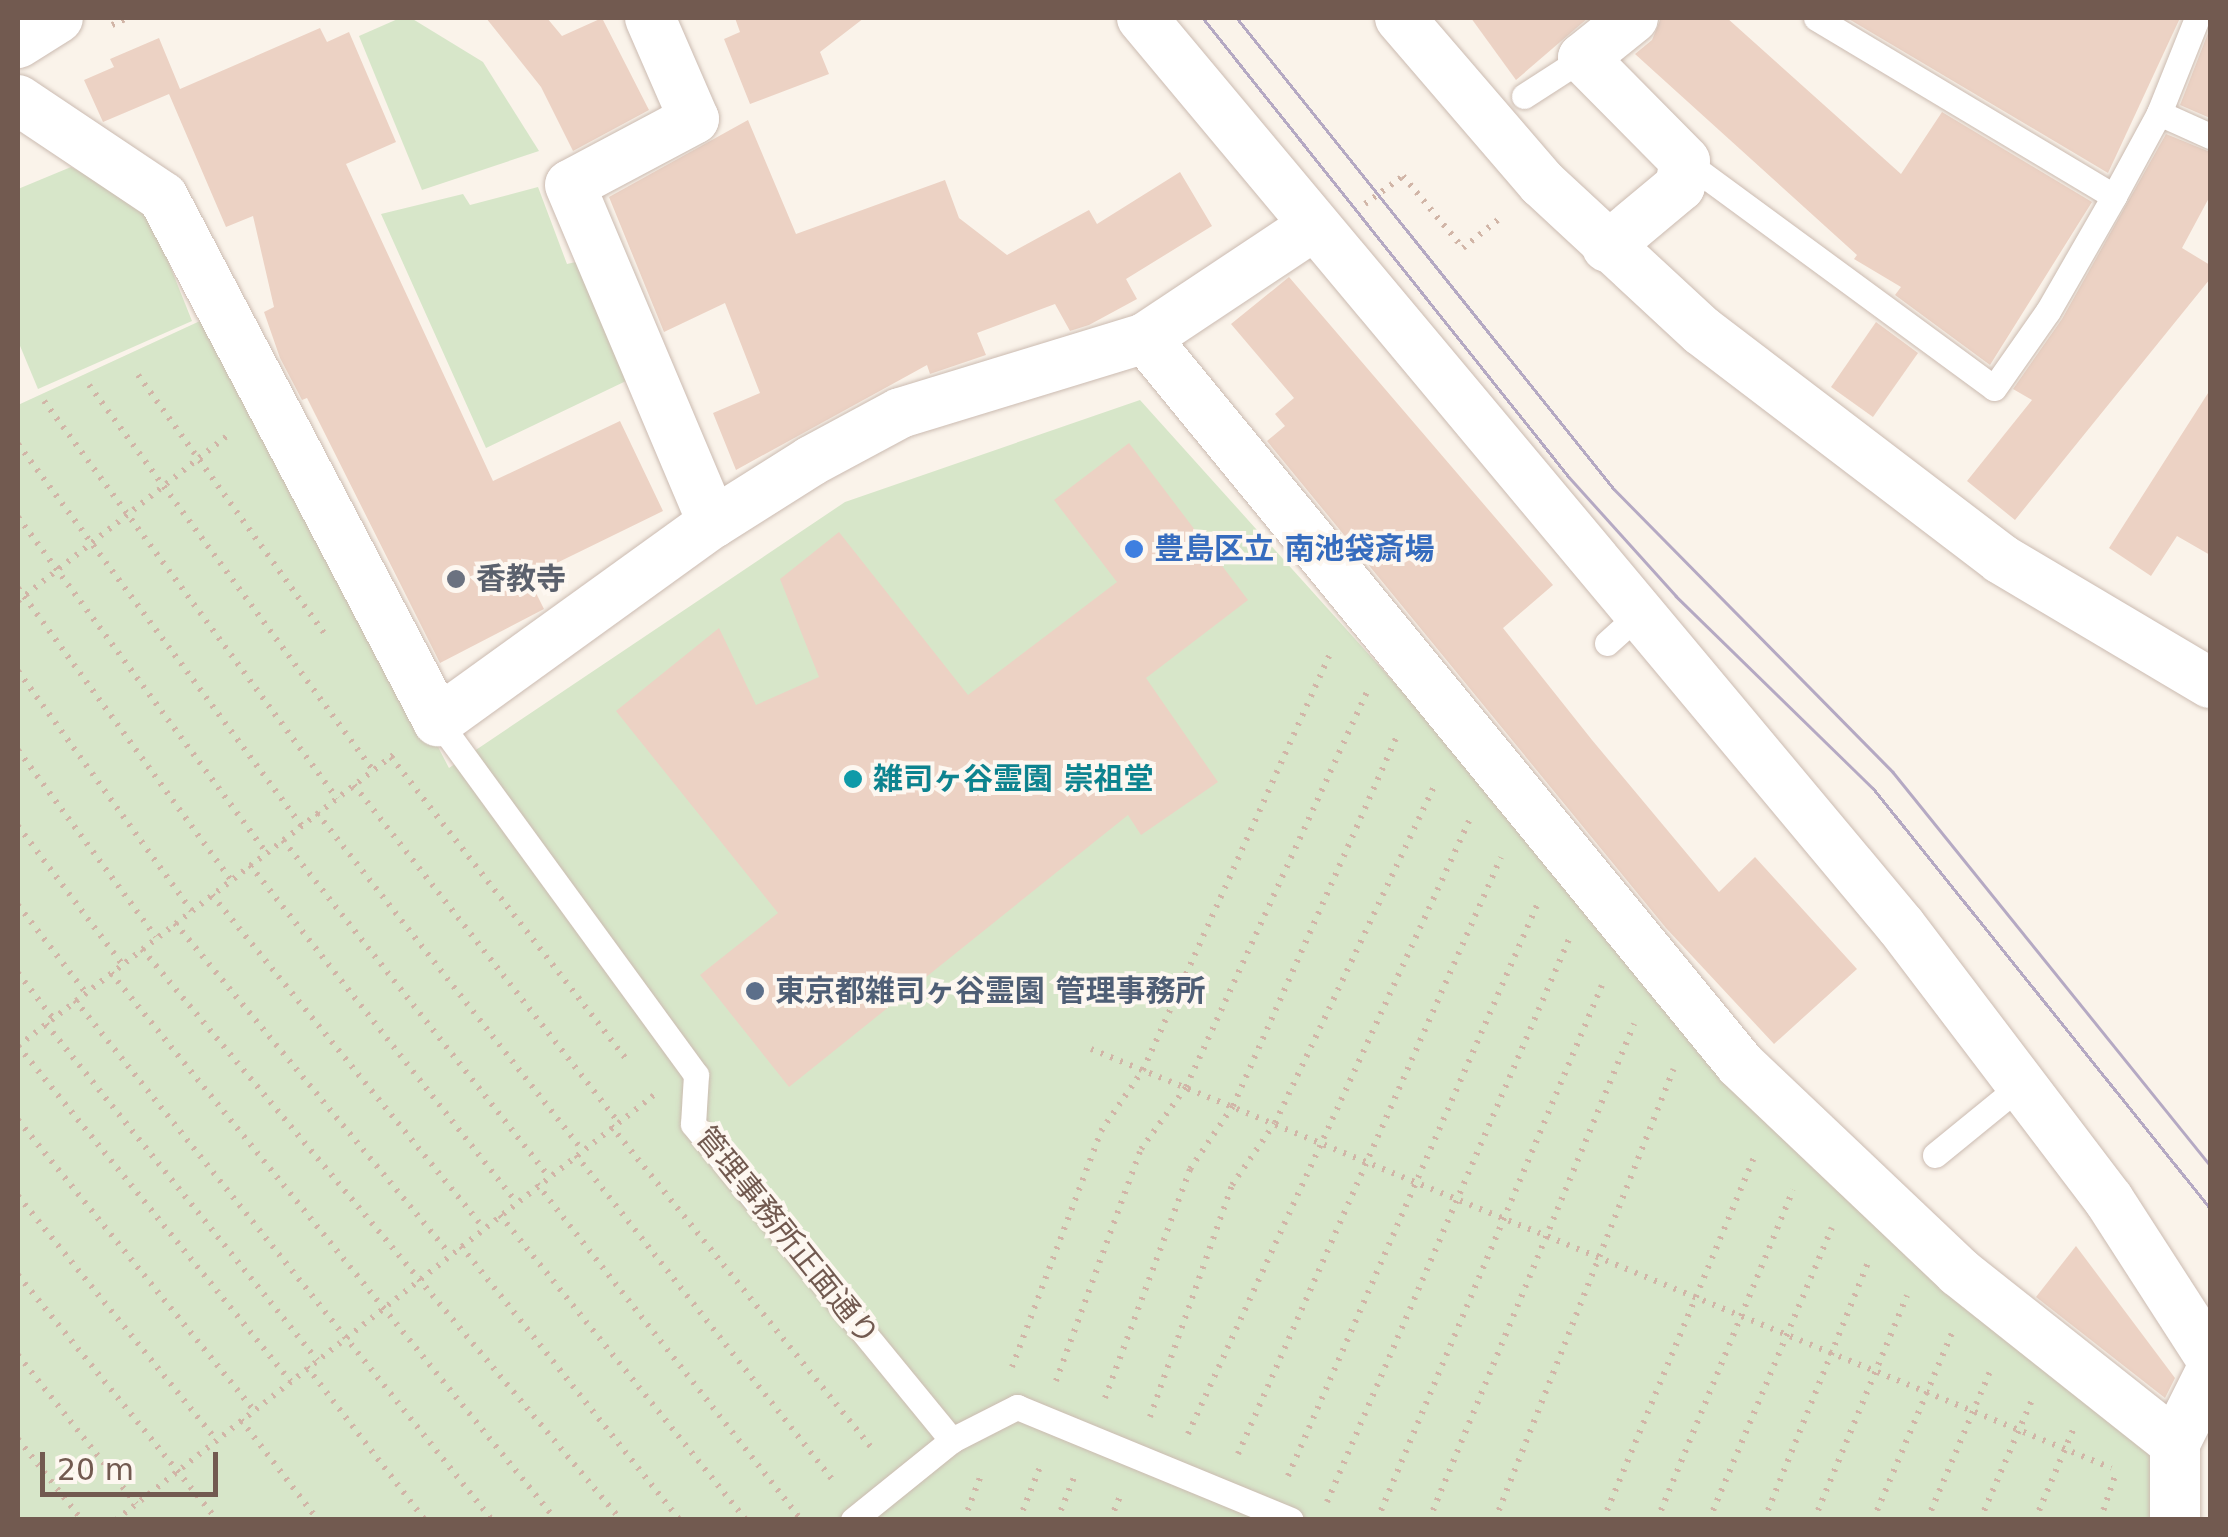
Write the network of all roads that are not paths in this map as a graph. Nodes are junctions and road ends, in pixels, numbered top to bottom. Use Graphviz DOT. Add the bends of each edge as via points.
graph roads {
  1 [pos="58,18"];
  2 [pos="650,18"];
  3 [pos="1142,18"];
  4 [pos="1400,18"];
  5 [pos="1632,18"];
  6 [pos="1816,18"];
  7 [pos="2197,18"];
  8 [pos="18,44"];
  9 [pos="1583,58"];
  10 [pos="1524,96"];
  11 [pos="18,100"];
  12 [pos="2159,113"];
  13 [pos="2210,136"];
  14 [pos="1685,161"];
  15 [pos="2114,196"];
  16 [pos="1317,232"];
  17 [pos="1606,247"];
  18 [pos="1145,338"];
  19 [pos="713,523"];
  20 [pos="2210,683"];
  21 [pos="438,721"];
  22 [pos="2022,1084"];
  23 [pos="1935,1156"];
  24 [pos="2210,1357"];
  25 [pos="2210,1373"];
  26 [pos="952,1440"];
  27 [pos="2176,1443"];
  28 [pos="1282,1516"];
  29 [pos="856,1517"];
  30 [pos="2176,1520"];
  1 -- 8 [label="street"];
  2 -- 19 [label="street" via="694,118 570,185"];
  3 -- 16 [label="street"];
  4 -- 17 [label="street"];
  5 -- 9 [label="street"];
  6 -- 15 [label="lane"];
  7 -- 12 [label="lane"];
  9 -- 10 [label="lane"];
  9 -- 14 [label="street"];
  11 -- 21 [label="street" via="163,198"];
  12 -- 13 [label="lane"];
  12 -- 15 [label="lane"];
  14 -- 15 [label="lane" via="1994,388"];
  14 -- 17 [label="street" via="1680,186"];
  16 -- 18 [label="street"];
  16 -- 22 [label="street" via="1622,630 1749,738"];
  17 -- 20 [label="street" via="1702,331 2001,560"];
  18 -- 19 [label="street" via="900,413"];
  18 -- 27 [label="street" via="1740,1064 1959,1272"];
  19 -- 21 [label="street"];
  21 -- 26 [label="lane, 管理事務所正面通り" via="696,1075 693,1124"];
  22 -- 23 [label="lane"];
  22 -- 24 [label="street" via="2109,1200"];
  25 -- 27 [label="street"];
  26 -- 28 [label="lane" via="1017,1407"];
  26 -- 29 [label="lane"];
  27 -- 30 [label="street"];
}
